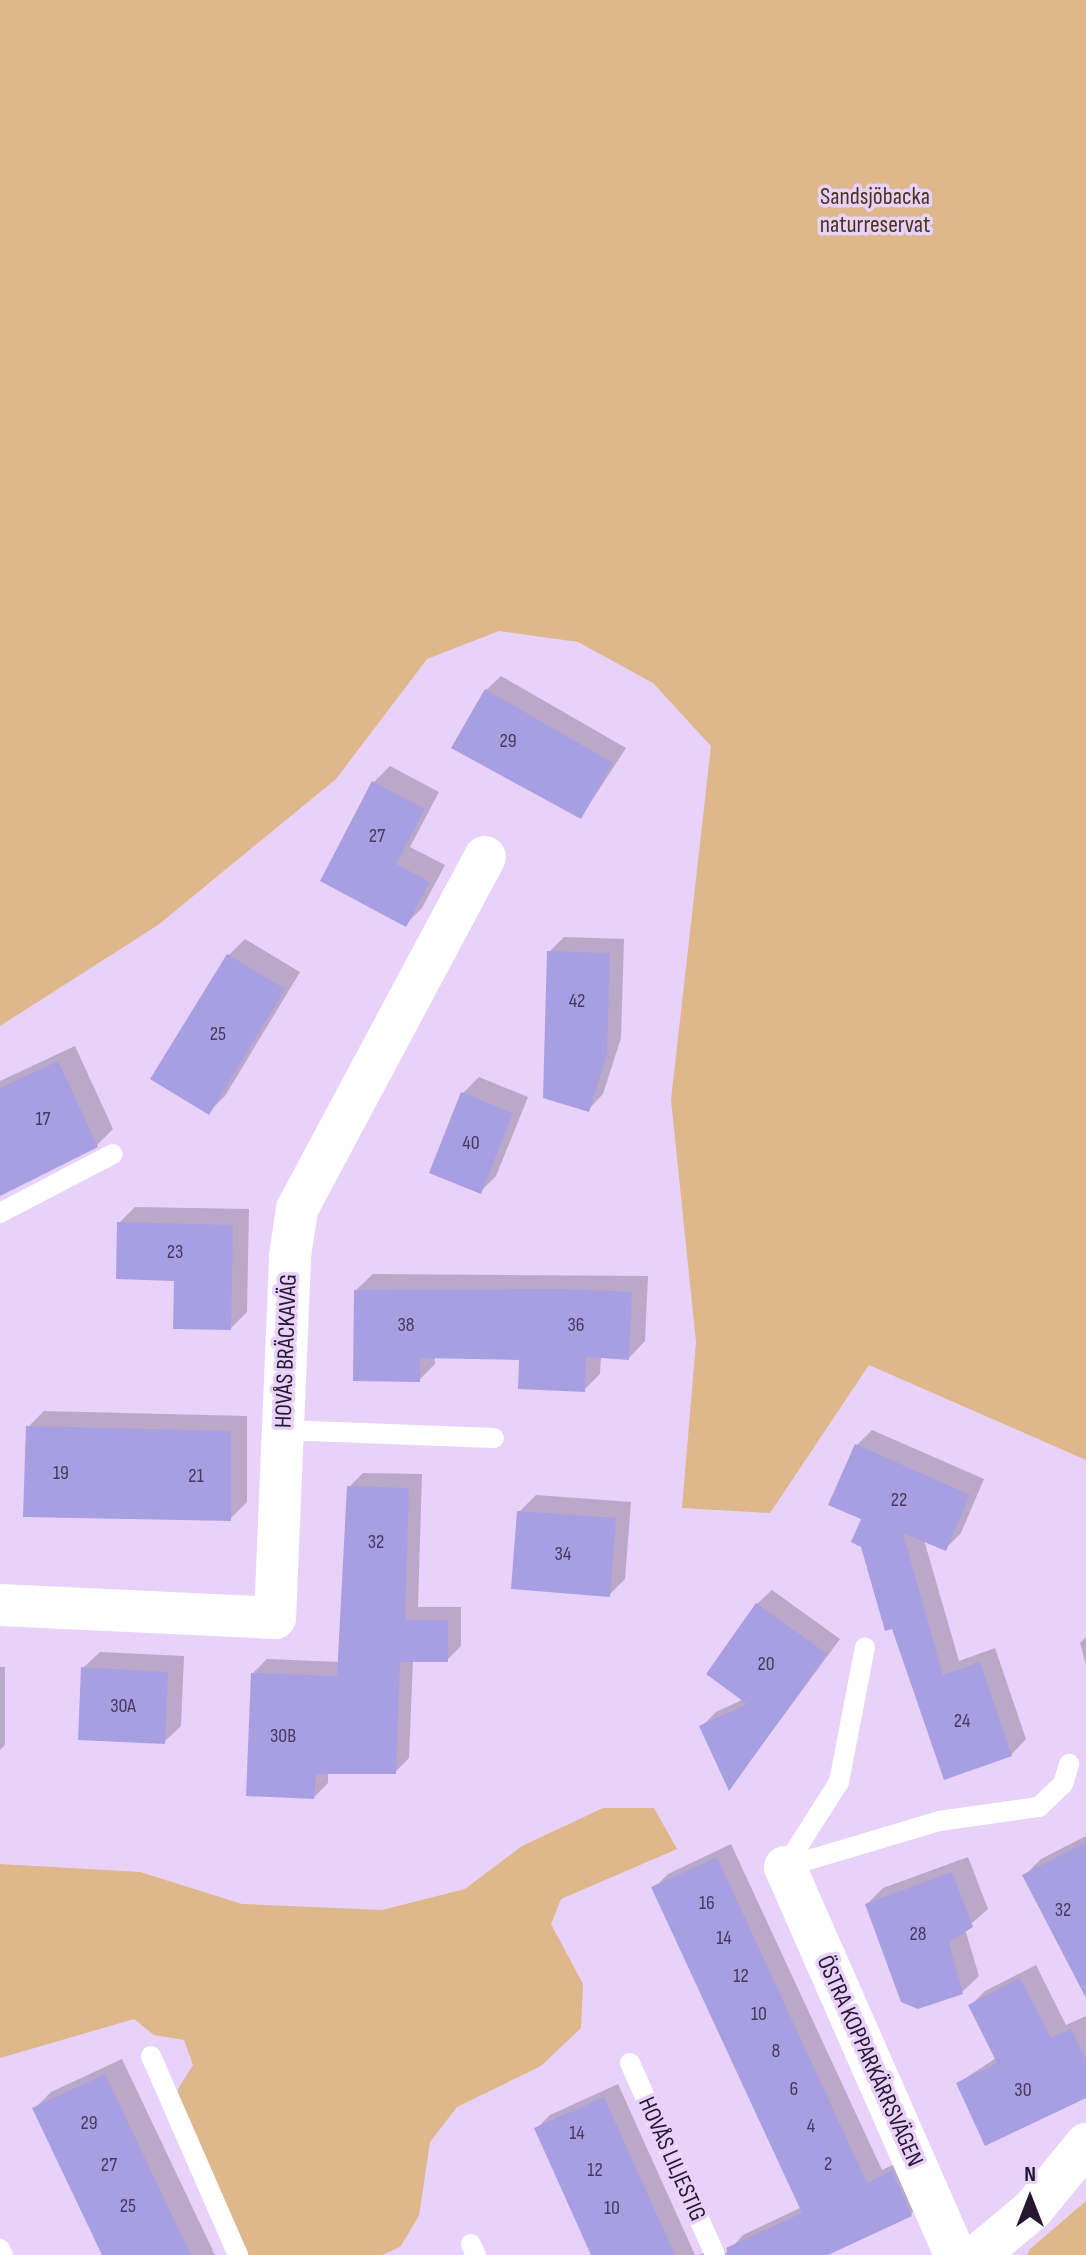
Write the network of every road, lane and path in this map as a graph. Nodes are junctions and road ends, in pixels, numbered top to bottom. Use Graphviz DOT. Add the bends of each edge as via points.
graph roads {
  1 [pos="485,857"];
  2 [pos="113,1154"];
  3 [pos="0,1213"];
  4 [pos="283,1430"];
  5 [pos="494,1438"];
  6 [pos="0,1605"];
  7 [pos="865,1647"];
  8 [pos="1069,1764"];
  9 [pos="785,1867"];
  10 [pos="151,2056"];
  11 [pos="630,2063"];
  12 [pos="1086,2144"];
  13 [pos="0,2249"];
  14 [pos="3,2255"];
  15 [pos="238,2255"];
  16 [pos="715,2255"];
  17 [pos="955,2255"];
  18 [pos="978,2255"];
  1 -- 4 [label="street, HOVÅS BRÄCKAVÄG" via="297,1209"];
  2 -- 3 [label="lane"];
  4 -- 5 [label="lane"];
  4 -- 6 [label="street, HOVÅS BRÄCKAVÄG" via="275,1618"];
  7 -- 9 [label="lane" via="839,1782"];
  8 -- 9 [label="lane" via="1057,1792 1039,1807 939,1821"];
  9 -- 17 [label="street, ÖSTRA KOPPARKÄRRSVÄGEN"];
  10 -- 15 [label="lane"];
  11 -- 16 [label="lane, HOVÅS LILJESTIG"];
  12 -- 18 [label="street" via="1033,2209"];
  13 -- 14 [label="lane"];
}
